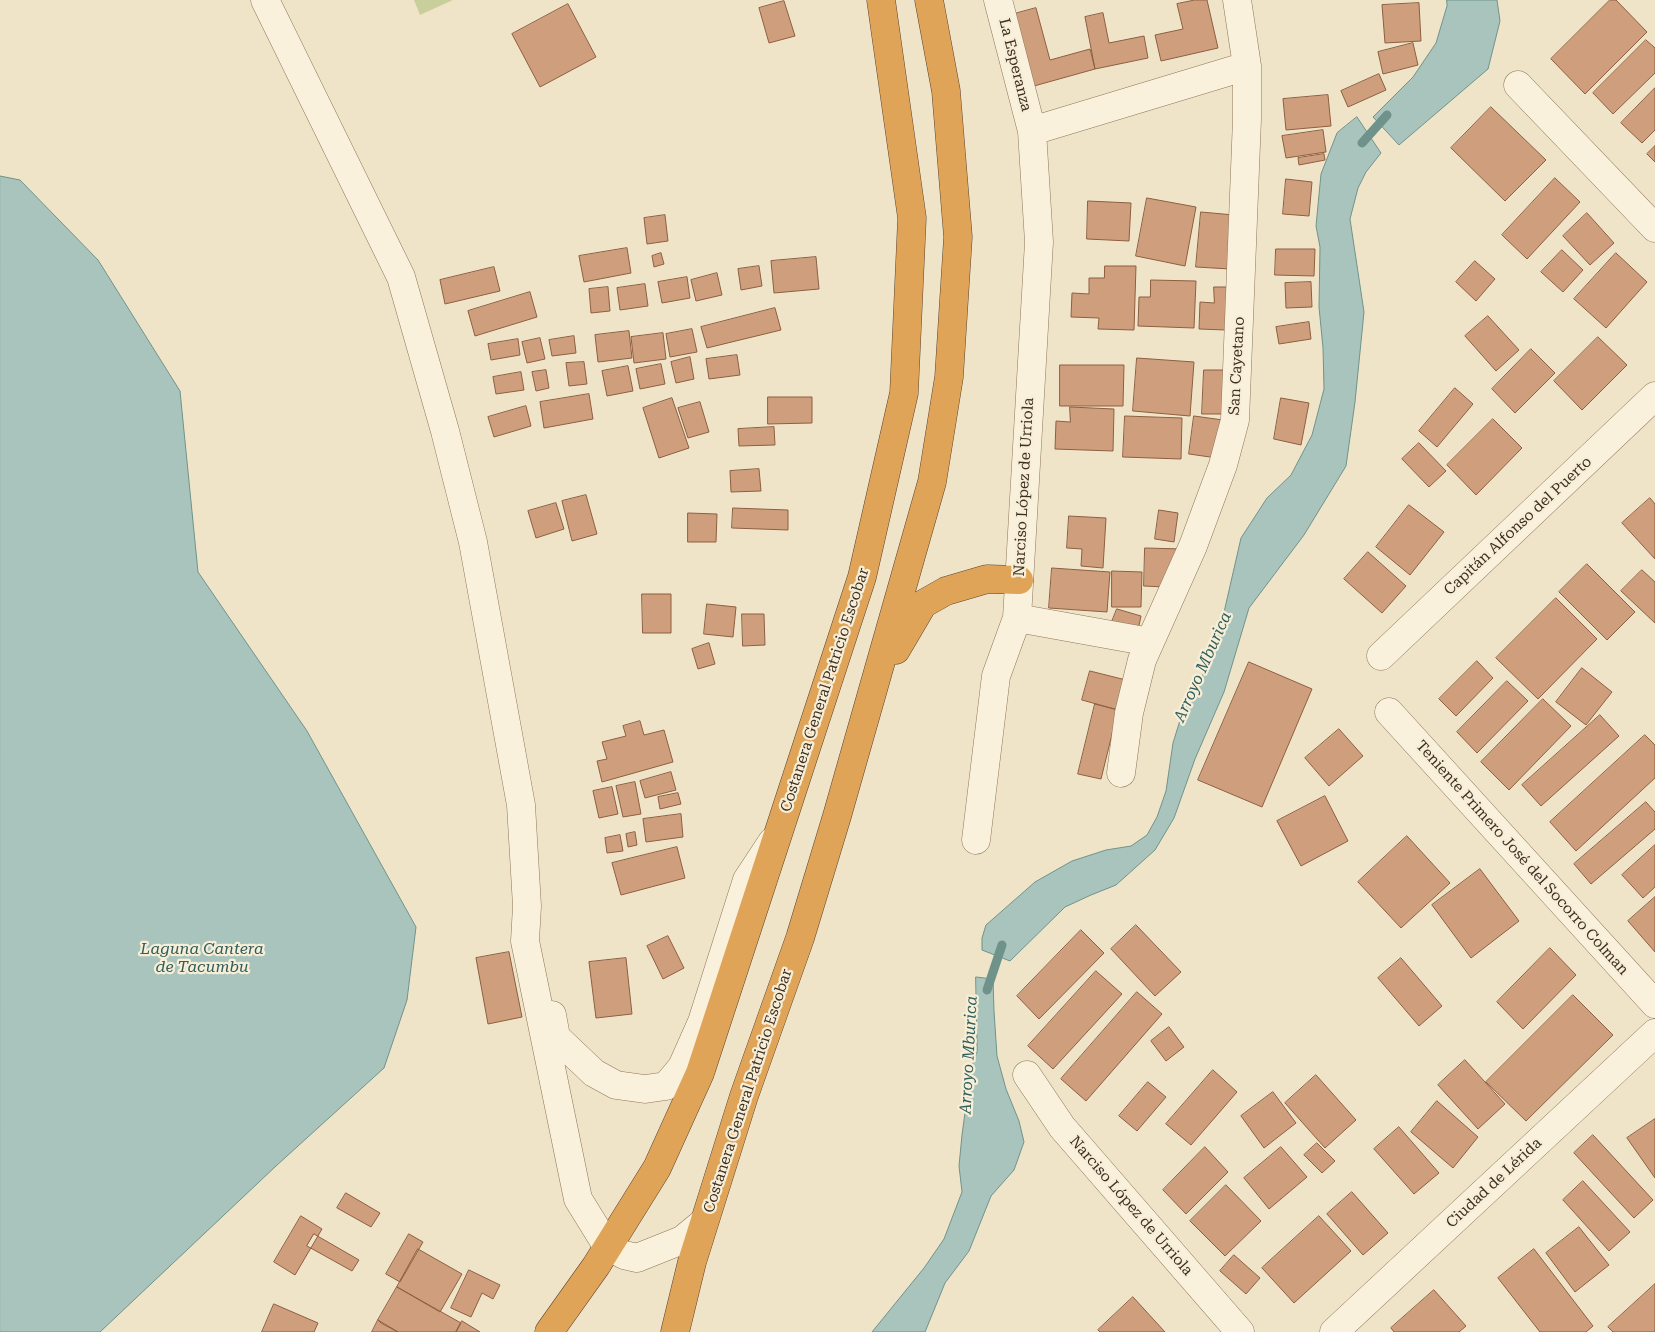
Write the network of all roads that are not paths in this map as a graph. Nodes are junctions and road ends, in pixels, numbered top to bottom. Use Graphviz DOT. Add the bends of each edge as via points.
graph roads {
  1 [pos="266,0"];
  2 [pos="881,0"];
  3 [pos="929,0"];
  4 [pos="998,0"];
  5 [pos="1237,0"];
  6 [pos="1247,66"];
  7 [pos="1518,84"];
  8 [pos="1032,131"];
  9 [pos="1655,228"];
  10 [pos="1655,396"];
  11 [pos="1019,580"];
  12 [pos="1017,618"];
  13 [pos="1150,642"];
  14 [pos="1381,656"];
  15 [pos="1389,712"];
  16 [pos="866,715"];
  17 [pos="1121,773"];
  18 [pos="780,832"];
  19 [pos="976,840"];
  20 [pos="527,906"];
  21 [pos="1655,1004"];
  22 [pos="1655,1033"];
  23 [pos="1027,1075"];
  24 [pos="704,1222"];
  25 [pos="607,1246"];
  26 [pos="549,1332"];
  27 [pos="675,1332"];
  28 [pos="1240,1332"];
  29 [pos="1334,1332"];
  1 -- 20 [label="street" via="401,277 445,431 472,542 521,805"];
  2 -- 18 [label="highway, Costanera General Patricio Escobar" via="912,218 904,393 862,577"];
  3 -- 16 [label="highway, Costanera General Patricio Escobar" via="946,91 958,237 949,378 932,482"];
  4 -- 8 [label="street, La Esperanza"];
  5 -- 6 [label="street, San Cayetano"];
  6 -- 8 [label="street"];
  6 -- 13 [label="street, San Cayetano" via="1235,420 1223,465 1193,546"];
  7 -- 9 [label="street"];
  8 -- 11 [label="street, Narciso López de Urriola" via="1039,242"];
  10 -- 14 [label="street, Capitán Alfonso del Puerto"];
  11 -- 12 [label="street, Narciso López de Urriola"];
  11 -- 16 [label="highway" via="988,578 946,591 923,604 900,641"];
  12 -- 13 [label="street"];
  12 -- 19 [label="street, Narciso López de Urriola" via="996,676"];
  13 -- 17 [label="street, San Cayetano" via="1142,660 1129,713"];
  15 -- 21 [label="street, Teniente Primero José del Socorro Colman"];
  16 -- 24 [label="highway, Costanera General Patricio Escobar" via="800,938"];
  18 -- 20 [label="street" via="746,880 702,1022 682,1067 666,1086 646,1089 616,1085 594,1073 556,1037"];
  18 -- 25 [label="highway, Costanera General Patricio Escobar" via="700,1073 657,1168"];
  20 -- 25 [label="street" via="525,942 578,1198"];
  22 -- 29 [label="street, Ciudad de Lérida"];
  23 -- 28 [label="street, Narciso López de Urriola" via="1062,1127"];
  24 -- 25 [label="street" via="682,1240 637,1258"];
  24 -- 27 [label="highway, Costanera General Patricio Escobar"];
  25 -- 26 [label="highway, Costanera General Patricio Escobar"];
}
